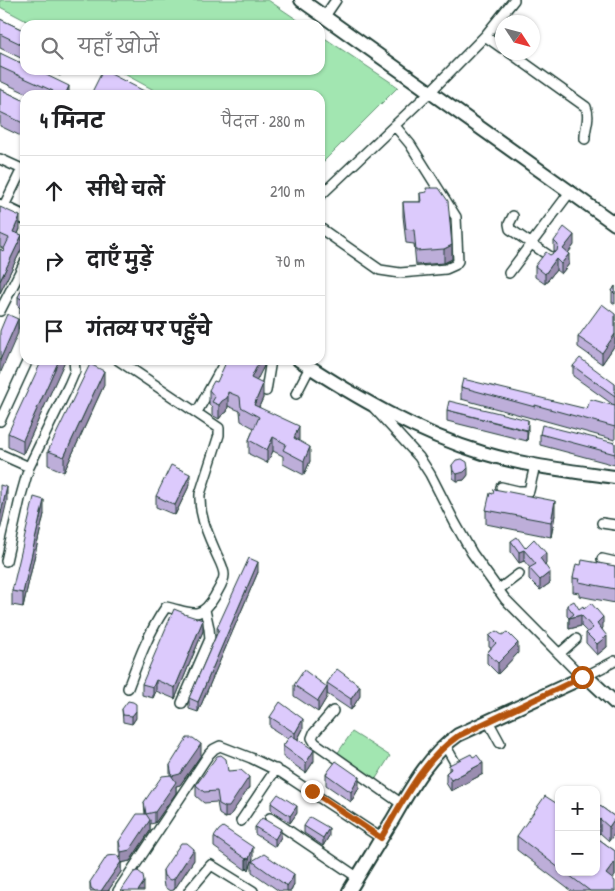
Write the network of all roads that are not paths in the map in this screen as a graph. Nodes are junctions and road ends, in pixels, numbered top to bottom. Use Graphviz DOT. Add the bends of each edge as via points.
graph roads {
  1 [pos="301,0"];
  2 [pos="336,0"];
  3 [pos="514,0"];
  4 [pos="325,16"];
  5 [pos="485,36"];
  6 [pos="495,43"];
  7 [pos="520,60"];
  8 [pos="430,92"];
  9 [pos="395,126"];
  10 [pos="585,139"];
  11 [pos="0,159"];
  12 [pos="20,167"];
  13 [pos="20,176"];
  14 [pos="325,191"];
  15 [pos="570,192"];
  16 [pos="1,207"];
  17 [pos="20,216"];
  18 [pos="513,216"];
  19 [pos="614,222"];
  20 [pos="325,232"];
  21 [pos="531,244"];
  22 [pos="552,258"];
  23 [pos="20,272"];
  24 [pos="509,273"];
  25 [pos="0,311"];
  26 [pos="26,365"];
  27 [pos="74,365"];
  28 [pos="133,365"];
  29 [pos="223,365"];
  30 [pos="270,365"];
  31 [pos="305,365"];
  32 [pos="307,365"];
  33 [pos="266,392"];
  34 [pos="296,394"];
  35 [pos="371,404"];
  36 [pos="197,412"];
  37 [pos="0,421"];
  38 [pos="0,454"];
  39 [pos="535,465"];
  40 [pos="29,467"];
  41 [pos="615,477"];
  42 [pos="501,487"];
  43 [pos="602,522"];
  44 [pos="615,525"];
  45 [pos="615,557"];
  46 [pos="602,559"];
  47 [pos="6,561"];
  48 [pos="615,562"];
  49 [pos="519,574"];
  50 [pos="498,590"];
  51 [pos="205,610"];
  52 [pos="576,639"];
  53 [pos="559,654"];
  54 [pos="615,661"];
  55 [pos="584,676"];
  56 [pos="128,688"];
  57 [pos="182,703"];
  58 [pos="615,703"];
  59 [pos="333,711"];
  60 [pos="488,721"];
  61 [pos="500,743"];
  62 [pos="445,745"];
  63 [pos="457,766"];
  64 [pos="276,770"];
  65 [pos="402,804"];
  66 [pos="270,818"];
  67 [pos="241,821"];
  68 [pos="381,838"];
  69 [pos="357,877"];
  70 [pos="118,891"];
  71 [pos="189,891"];
  72 [pos="253,891"];
  73 [pos="349,891"];
  1 -- 4 [label="street"];
  2 -- 4 [label="street"];
  3 -- 5 [label="street"];
  4 -- 8 [label="street"];
  5 -- 6 [label="street"];
  5 -- 8 [label="street"];
  7 -- 10 [label="street" via="586,107 589,114"];
  8 -- 9 [label="street"];
  8 -- 15 [label="street"];
  9 -- 14 [label="street"];
  9 -- 20 [label="street" via="456,217 458,261 446,270 400,273 380,270"];
  11 -- 12 [label="street"];
  13 -- 16 [label="street"];
  15 -- 19 [label="street"];
  15 -- 21 [label="street"];
  16 -- 17 [label="street"];
  18 -- 21 [label="street" via="510,229"];
  21 -- 22 [label="street"];
  21 -- 24 [label="street"];
  23 -- 25 [label="street"];
  26 -- 37 [label="street"];
  27 -- 40 [label="street" via="70,385"];
  28 -- 36 [label="street"];
  29 -- 36 [label="street"];
  30 -- 33 [label="street"];
  31 -- 34 [label="street"];
  32 -- 35 [label="street"];
  35 -- 39 [label="street" via="483,453"];
  35 -- 50 [label="street" via="419,457 472,553"];
  36 -- 51 [label="street" via="219,428 200,503 206,531 224,576"];
  38 -- 40 [label="street"];
  39 -- 41 [label="street"];
  39 -- 42 [label="street" via="529,491"];
  40 -- 47 [label="street"];
  43 -- 44 [label="street"];
  45 -- 48 [label="street"];
  46 -- 48 [label="street"];
  49 -- 50 [label="street"];
  50 -- 53 [label="street"];
  51 -- 56 [label="street" via="194,613 166,607 139,658"];
  51 -- 57 [label="street" via="210,640"];
  52 -- 53 [label="street"];
  53 -- 55 [label="street"];
  54 -- 55 [label="street"];
  55 -- 58 [label="street"];
  55 -- 60 [label="street"];
  59 -- 65 [label="street" via="312,738"];
  60 -- 61 [label="street"];
  60 -- 62 [label="street"];
  62 -- 63 [label="street"];
  62 -- 65 [label="street" via="415,781"];
  64 -- 67 [label="street"];
  64 -- 68 [label="street"];
  64 -- 70 [label="street" via="225,747 214,748"];
  65 -- 68 [label="street"];
  66 -- 69 [label="street"];
  68 -- 69 [label="street"];
  69 -- 73 [label="street"];
  71 -- 72 [label="street" via="211,864"];
}
